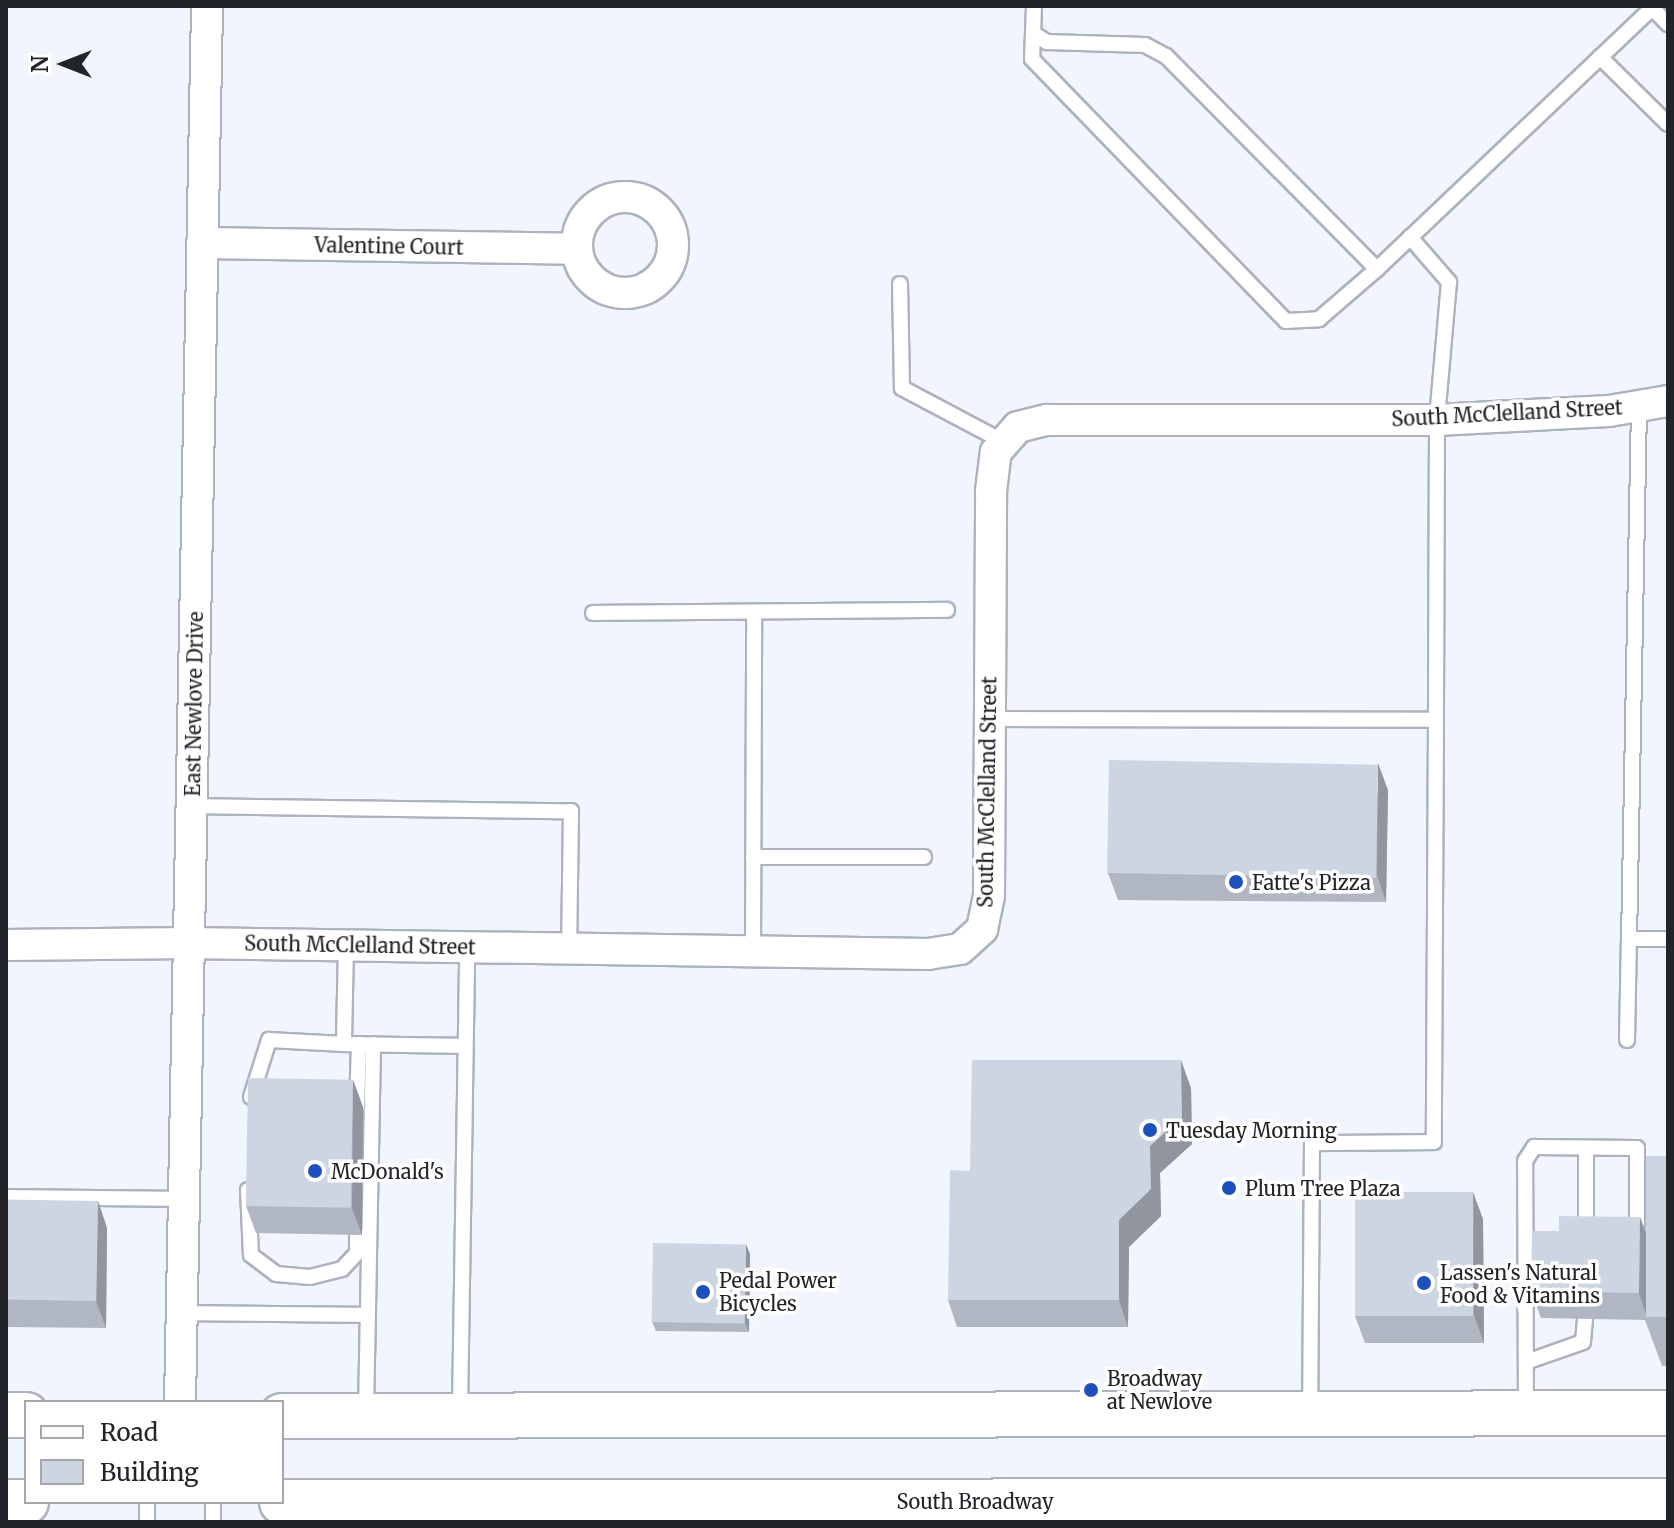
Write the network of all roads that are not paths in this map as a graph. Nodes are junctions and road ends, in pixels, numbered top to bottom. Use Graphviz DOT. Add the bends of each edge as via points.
graph roads {
  1 [pos="207,6"];
  2 [pos="1034,6"];
  3 [pos="1653,7"];
  4 [pos="1668,24"];
  5 [pos="1033,33"];
  6 [pos="1600,57"];
  7 [pos="1668,124"];
  8 [pos="1410,237"];
  9 [pos="202,243"];
  10 [pos="576,249"];
  11 [pos="1377,269"];
  12 [pos="900,284"];
  13 [pos="1653,403"];
  14 [pos="1437,420"];
  15 [pos="1004,442"];
  16 [pos="947,610"];
  17 [pos="754,612"];
  18 [pos="593,613"];
  19 [pos="990,719"];
  20 [pos="1436,720"];
  21 [pos="192,806"];
  22 [pos="753,857"];
  23 [pos="924,857"];
  24 [pos="1629,939"];
  25 [pos="1668,939"];
  26 [pos="189,943"];
  27 [pos="6,945"];
  28 [pos="346,945"];
  29 [pos="467,947"];
  30 [pos="569,948"];
  31 [pos="753,951"];
  32 [pos="1627,1040"];
  33 [pos="358,1044"];
  34 [pos="465,1046"];
  35 [pos="357,1107"];
  36 [pos="250,1120"];
  37 [pos="1586,1148"];
  38 [pos="248,1178"];
  39 [pos="6,1197"];
  40 [pos="184,1199"];
  41 [pos="1637,1224"];
  42 [pos="357,1234"];
  43 [pos="1586,1243"];
  44 [pos="181,1313"];
  45 [pos="368,1315"];
  46 [pos="1585,1319"];
  47 [pos="1526,1362"];
  48 [pos="180,1400"];
  49 [pos="1526,1413"];
  50 [pos="1668,1413"];
  51 [pos="1310,1414"];
  52 [pos="284,1416"];
  53 [pos="366,1416"];
  54 [pos="459,1416"];
  55 [pos="1668,1501"];
  56 [pos="284,1502"];
  57 [pos="1368,1511"];
  58 [pos="465,1512"];
  59 [pos="924,1512"];
  1 -- 9 [label="street, East Newlove Drive"];
  2 -- 5 [label="lane"];
  3 -- 4 [label="lane"];
  3 -- 6 [label="lane"];
  5 -- 11 [label="lane" via="1047,42 1145,45 1166,56"];
  5 -- 11 [label="lane" via="1032,59 1286,321 1319,319"];
  6 -- 7 [label="lane"];
  6 -- 8 [label="lane"];
  8 -- 11 [label="lane"];
  8 -- 14 [label="lane" via="1449,282"];
  9 -- 10 [label="street, Valentine Court"];
  9 -- 21 [label="street, East Newlove Drive"];
  12 -- 15 [label="lane" via="902,388"];
  13 -- 14 [label="street, South McClelland Street"];
  13 -- 24 [label="lane"];
  14 -- 15 [label="street, South McClelland Street" via="1047,420 1018,427"];
  14 -- 20 [label="lane"];
  15 -- 19 [label="street, South McClelland Street" via="996,452 991,491"];
  16 -- 17 [label="lane"];
  17 -- 18 [label="lane"];
  17 -- 22 [label="lane"];
  19 -- 20 [label="lane"];
  19 -- 31 [label="street, South McClelland Street" via="989,896 982,929 960,949 928,954"];
  20 -- 51 [label="lane" via="1434,1142 1312,1143"];
  21 -- 26 [label="street, East Newlove Drive"];
  21 -- 30 [label="lane" via="571,811"];
  22 -- 23 [label="lane"];
  22 -- 31 [label="lane"];
  24 -- 25 [label="lane"];
  24 -- 32 [label="lane"];
  26 -- 27 [label="street, South McClelland Street"];
  26 -- 28 [label="street, South McClelland Street"];
  26 -- 40 [label="street, East Newlove Drive"];
  28 -- 29 [label="street, South McClelland Street"];
  28 -- 33 [label="lane"];
  29 -- 30 [label="street, South McClelland Street"];
  29 -- 34 [label="lane"];
  30 -- 31 [label="street, South McClelland Street"];
  33 -- 34 [label="lane"];
  33 -- 35 [label="lane"];
  33 -- 36 [label="lane" via="269,1040 255,1076"];
  33 -- 45 [label="lane"];
  34 -- 54 [label="lane"];
  37 -- 41 [label="lane" via="1637,1148"];
  37 -- 43 [label="lane"];
  37 -- 47 [label="lane" via="1534,1147 1525,1161"];
  38 -- 42 [label="lane" via="248,1245 260,1266 276,1274 310,1277 342,1269 357,1253"];
  39 -- 40 [label="lane"];
  40 -- 44 [label="street, East Newlove Drive"];
  44 -- 45 [label="lane"];
  44 -- 48 [label="street, East Newlove Drive"];
  45 -- 53 [label="lane"];
  46 -- 47 [label="lane" via="1583,1342"];
  47 -- 49 [label="lane"];
  49 -- 50 [label="main road"];
  49 -- 51 [label="main road"];
  51 -- 54 [label="main road"];
  52 -- 53 [label="main road"];
  53 -- 54 [label="main road"];
  55 -- 57 [label="main road, South Broadway"];
  56 -- 58 [label="main road, South Broadway"];
  57 -- 59 [label="main road, South Broadway"];
  58 -- 59 [label="main road, South Broadway"];
}
